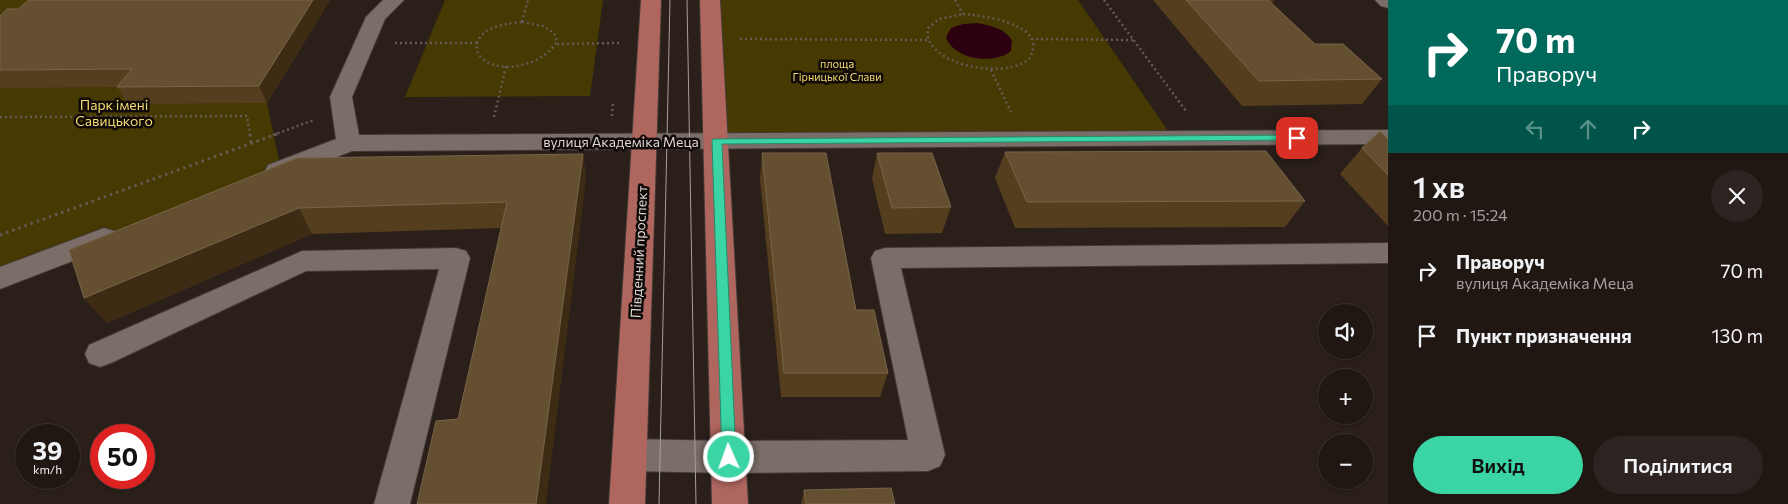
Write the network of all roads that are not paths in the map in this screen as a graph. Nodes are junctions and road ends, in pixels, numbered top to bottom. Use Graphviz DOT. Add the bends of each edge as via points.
graph roads {
  1 [pos="394,0"];
  2 [pos="651,0"];
  3 [pos="710,0"];
  4 [pos="1388,137"];
  5 [pos="717,141"];
  6 [pos="644,142"];
  7 [pos="349,143"];
  8 [pos="254,180"];
  9 [pos="127,229"];
  10 [pos="1388,253"];
  11 [pos="0,278"];
  12 [pos="100,354"];
  13 [pos="629,454"];
  14 [pos="729,457"];
  15 [pos="392,504"];
  16 [pos="627,504"];
  17 [pos="730,504"];
  1 -- 7 [label="street" via="376,17 341,97"];
  2 -- 6 [label="main road, Південний проспект"];
  3 -- 5 [label="main road"];
  4 -- 5 [label="street, вулиця Академіка Меца"];
  5 -- 6 [label="street, вулиця Академіка Меца"];
  5 -- 14 [label="main road"];
  6 -- 7 [label="street, вулиця Академіка Меца"];
  6 -- 13 [label="main road, Південний проспект"];
  7 -- 8 [label="street, вулиця Академіка Меца"];
  9 -- 11 [label="street"];
  10 -- 14 [label="street" via="885,258 928,455"];
  12 -- 15 [label="street" via="302,261 456,258"];
  13 -- 14 [label="street"];
  13 -- 16 [label="main road, Південний проспект"];
  14 -- 17 [label="main road"];
}
